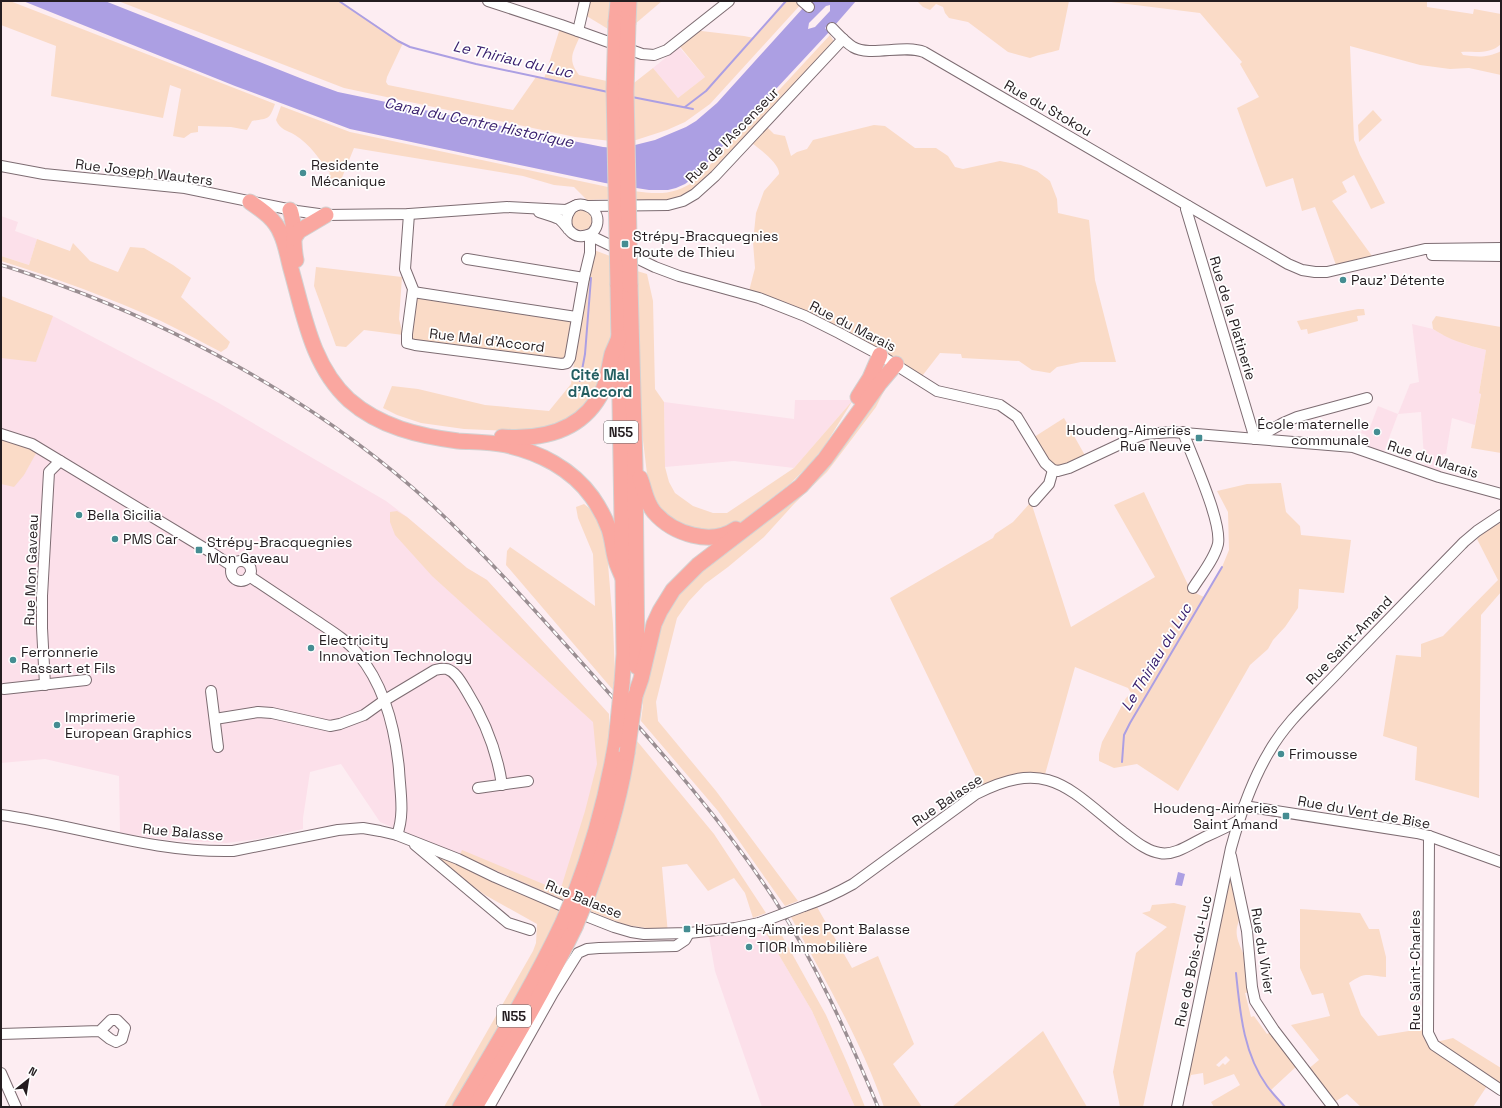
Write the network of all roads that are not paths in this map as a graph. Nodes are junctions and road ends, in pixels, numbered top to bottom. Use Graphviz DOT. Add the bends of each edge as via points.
graph roads {
  1 [pos="488,1"];
  2 [pos="585,1"];
  3 [pos="618,1"];
  4 [pos="629,1"];
  5 [pos="729,1"];
  6 [pos="622,23"];
  7 [pos="832,28"];
  8 [pos="578,31"];
  9 [pos="843,39"];
  10 [pos="1,166"];
  11 [pos="250,202"];
  12 [pos="577,205"];
  13 [pos="588,206"];
  14 [pos="620,206"];
  15 [pos="522,207"];
  16 [pos="1192,208"];
  17 [pos="290,210"];
  18 [pos="409,214"];
  19 [pos="326,215"];
  20 [pos="597,224"];
  21 [pos="568,230"];
  22 [pos="288,236"];
  23 [pos="587,236"];
  24 [pos="610,245"];
  25 [pos="1501,248"];
  26 [pos="1406,252"];
  27 [pos="590,253"];
  28 [pos="1501,256"];
  29 [pos="467,259"];
  30 [pos="584,278"];
  31 [pos="624,285"];
  32 [pos="413,292"];
  33 [pos="576,317"];
  34 [pos="619,338"];
  35 [pos="880,355"];
  36 [pos="896,364"];
  37 [pos="1367,398"];
  38 [pos="1183,432"];
  39 [pos="1,434"];
  40 [pos="1255,439"];
  41 [pos="60,461"];
  42 [pos="635,466"];
  43 [pos="1054,470"];
  44 [pos="1501,494"];
  45 [pos="1034,501"];
  46 [pos="1501,515"];
  47 [pos="232,566"];
  48 [pos="249,576"];
  49 [pos="623,578"];
  50 [pos="1194,588"];
  51 [pos="86,680"];
  52 [pos="46,685"];
  53 [pos="4,689"];
  54 [pos="211,691"];
  55 [pos="635,696"];
  56 [pos="385,700"];
  57 [pos="215,719"];
  58 [pos="218,747"];
  59 [pos="528,781"];
  60 [pos="502,785"];
  61 [pos="478,788"];
  62 [pos="1244,806"];
  63 [pos="1,815"];
  64 [pos="1238,821"];
  65 [pos="396,835"];
  66 [pos="1429,836"];
  67 [pos="409,840"];
  68 [pos="1231,848"];
  69 [pos="1501,862"];
  70 [pos="580,898"];
  71 [pos="569,924"];
  72 [pos="530,930"];
  73 [pos="689,933"];
  74 [pos="100,1031"];
  75 [pos="1,1034"];
  76 [pos="1,1073"];
  77 [pos="1501,1090"];
  78 [pos="16,1107"];
  79 [pos="460,1107"];
  80 [pos="475,1107"];
  81 [pos="489,1107"];
  82 [pos="1177,1107"];
  83 [pos="1333,1107"];
  1 -- 8 [label="street"];
  2 -- 8 [label="street"];
  3 -- 6 [label="highway, N55"];
  4 -- 6 [label="highway, N55"];
  5 -- 8 [label="street" via="671,48 659,54 642,54"];
  6 -- 31 [label="highway, N55, bridge" via="614,90"];
  7 -- 9 [label="street"];
  9 -- 14 [label="street, Rue de l'Ascenseur" via="715,176 695,194 668,205"];
  9 -- 16 [label="street, Rue du Stokou" via="853,47 861,49 912,48 924,52"];
  10 -- 11 [label="street, Rue Joseph Wauters" via="44,174 185,188"];
  11 -- 17 [label="street, Rue Joseph Wauters"];
  11 -- 22 [label="highway" via="264,211"];
  12 -- 13 [label="street"];
  12 -- 15 [label="street, Rue Joseph Wauters" via="566,210"];
  12 -- 21 [label="street" via="567,215"];
  13 -- 14 [label="street, Rue de l'Ascenseur"];
  13 -- 20 [label="street" via="595,212"];
  14 -- 20 [label="street, Rue de l'Ascenseur" via="602,215"];
  15 -- 18 [label="street, Rue Joseph Wauters"];
  15 -- 21 [label="street, Rue Joseph Wauters" via="560,220"];
  16 -- 26 [label="street, Rue du Stokou" via="1302,270 1338,270"];
  16 -- 40 [label="street, Rue de la Platinerie" via="1186,209"];
  17 -- 19 [label="street, Rue Joseph Wauters"];
  17 -- 22 [label="highway" via="293,218"];
  18 -- 19 [label="street, Rue Joseph Wauters"];
  18 -- 32 [label="street, Rue Mal d'Accord" via="405,269 413,285"];
  19 -- 22 [label="highway"];
  20 -- 23 [label="street"];
  20 -- 24 [label="street, Rue du Marais" via="598,234"];
  21 -- 23 [label="street" via="575,235"];
  22 -- 34 [label="highway" via="313,324 327,359 345,385 366,404 393,420 408,425 458,434 517,438 532,438 559,431 584,416 595,403 603,390"];
  22 -- 49 [label="highway" via="313,344 330,377 349,399 374,418 390,426 457,440 520,448 562,468 592,496 601,511"];
  23 -- 24 [label="street, Rue du Marais"];
  23 -- 27 [label="street"];
  24 -- 27 [label="street" via="596,245"];
  24 -- 35 [label="street, Rue du Marais" via="659,269 778,305"];
  25 -- 26 [label="street, Rue du Stokou" via="1425,249"];
  26 -- 28 [label="street"];
  27 -- 30 [label="street, Rue Mal d'Accord"];
  29 -- 30 [label="street"];
  30 -- 33 [label="street, Rue Mal d'Accord"];
  31 -- 34 [label="highway, N55"];
  31 -- 42 [label="highway, N55"];
  32 -- 33 [label="street"];
  32 -- 33 [label="street, Rue Mal d'Accord" via="407,343 415,345 562,364 567,363 570,358"];
  34 -- 49 [label="highway, N55"];
  35 -- 36 [label="street, Rue du Marais"];
  35 -- 42 [label="highway" via="870,378 820,455 792,486 734,530 719,536 707,537 671,526 654,512"];
  36 -- 43 [label="street, Rue du Marais" via="937,391 993,403 1010,411 1017,417 1045,463"];
  36 -- 55 [label="highway" via="878,384 825,459 801,486 698,565 673,590 654,624"];
  37 -- 40 [label="street" via="1297,417"];
  38 -- 40 [label="street, Rue du Marais"];
  38 -- 43 [label="street, Rue du Marais" via="1146,434 1069,468"];
  38 -- 50 [label="street" via="1211,506 1218,536 1216,550"];
  39 -- 41 [label="street" via="32,444"];
  40 -- 44 [label="street, Rue du Marais" via="1353,447 1440,477"];
  41 -- 47 [label="street"];
  41 -- 52 [label="street, Rue Mon Gaveau" via="49,472 42,602"];
  42 -- 55 [label="highway, N55" via="638,657"];
  43 -- 45 [label="street" via="1049,484"];
  46 -- 62 [label="street, Rue Saint-Amand" via="1464,542 1291,721 1269,752"];
  47 -- 48 [label="street" via="233,576 238,580 244,580"];
  47 -- 48 [label="street" via="237,562 246,562 250,567"];
  48 -- 56 [label="street" via="337,635 358,653"];
  49 -- 70 [label="highway, N55, bridge" via="624,654 616,741 602,814 589,855"];
  51 -- 52 [label="street"];
  52 -- 53 [label="street"];
  54 -- 57 [label="street"];
  55 -- 70 [label="highway, N55, bridge" via="614,817 602,858"];
  56 -- 57 [label="street" via="364,715 349,722 330,726 272,712"];
  56 -- 60 [label="street" via="435,670 441,668 453,672 488,730"];
  56 -- 65 [label="street" via="398,760 402,815"];
  57 -- 58 [label="street"];
  59 -- 60 [label="street"];
  60 -- 61 [label="street"];
  62 -- 64 [label="street, Rue Saint-Amand"];
  62 -- 66 [label="street, Rue du Vent de Bise"];
  63 -- 65 [label="street, Rue Balasse" via="137,843 216,851 338,830 363,828"];
  64 -- 68 [label="street, Rue de Bois-du-Luc"];
  64 -- 73 [label="street, Rue Balasse, bridge" via="1180,849 1160,853 1141,845 1059,783 1044,778 1022,777 996,784 976,794 853,884 834,895 759,923"];
  65 -- 67 [label="street, Rue Balasse"];
  66 -- 69 [label="street, Rue du Vent de Bise"];
  66 -- 77 [label="street, Rue Saint-Charles" via="1428,1033 1434,1046"];
  67 -- 72 [label="street, Rue Balasse" via="508,922"];
  67 -- 73 [label="street, Rue Balasse" via="614,927 644,934"];
  68 -- 82 [label="street, Rue de Bois-du-Luc"];
  68 -- 83 [label="street, Rue du Vivier" via="1247,931 1255,1001"];
  70 -- 71 [label="highway, N55, bridge"];
  71 -- 79 [label="highway, N55" via="545,960"];
  71 -- 80 [label="highway, N55" via="539,997"];
  73 -- 81 [label="street" via="685,940 676,946 599,948 578,953"];
  74 -- 75 [label="street"];
  76 -- 78 [label="street"];
}
